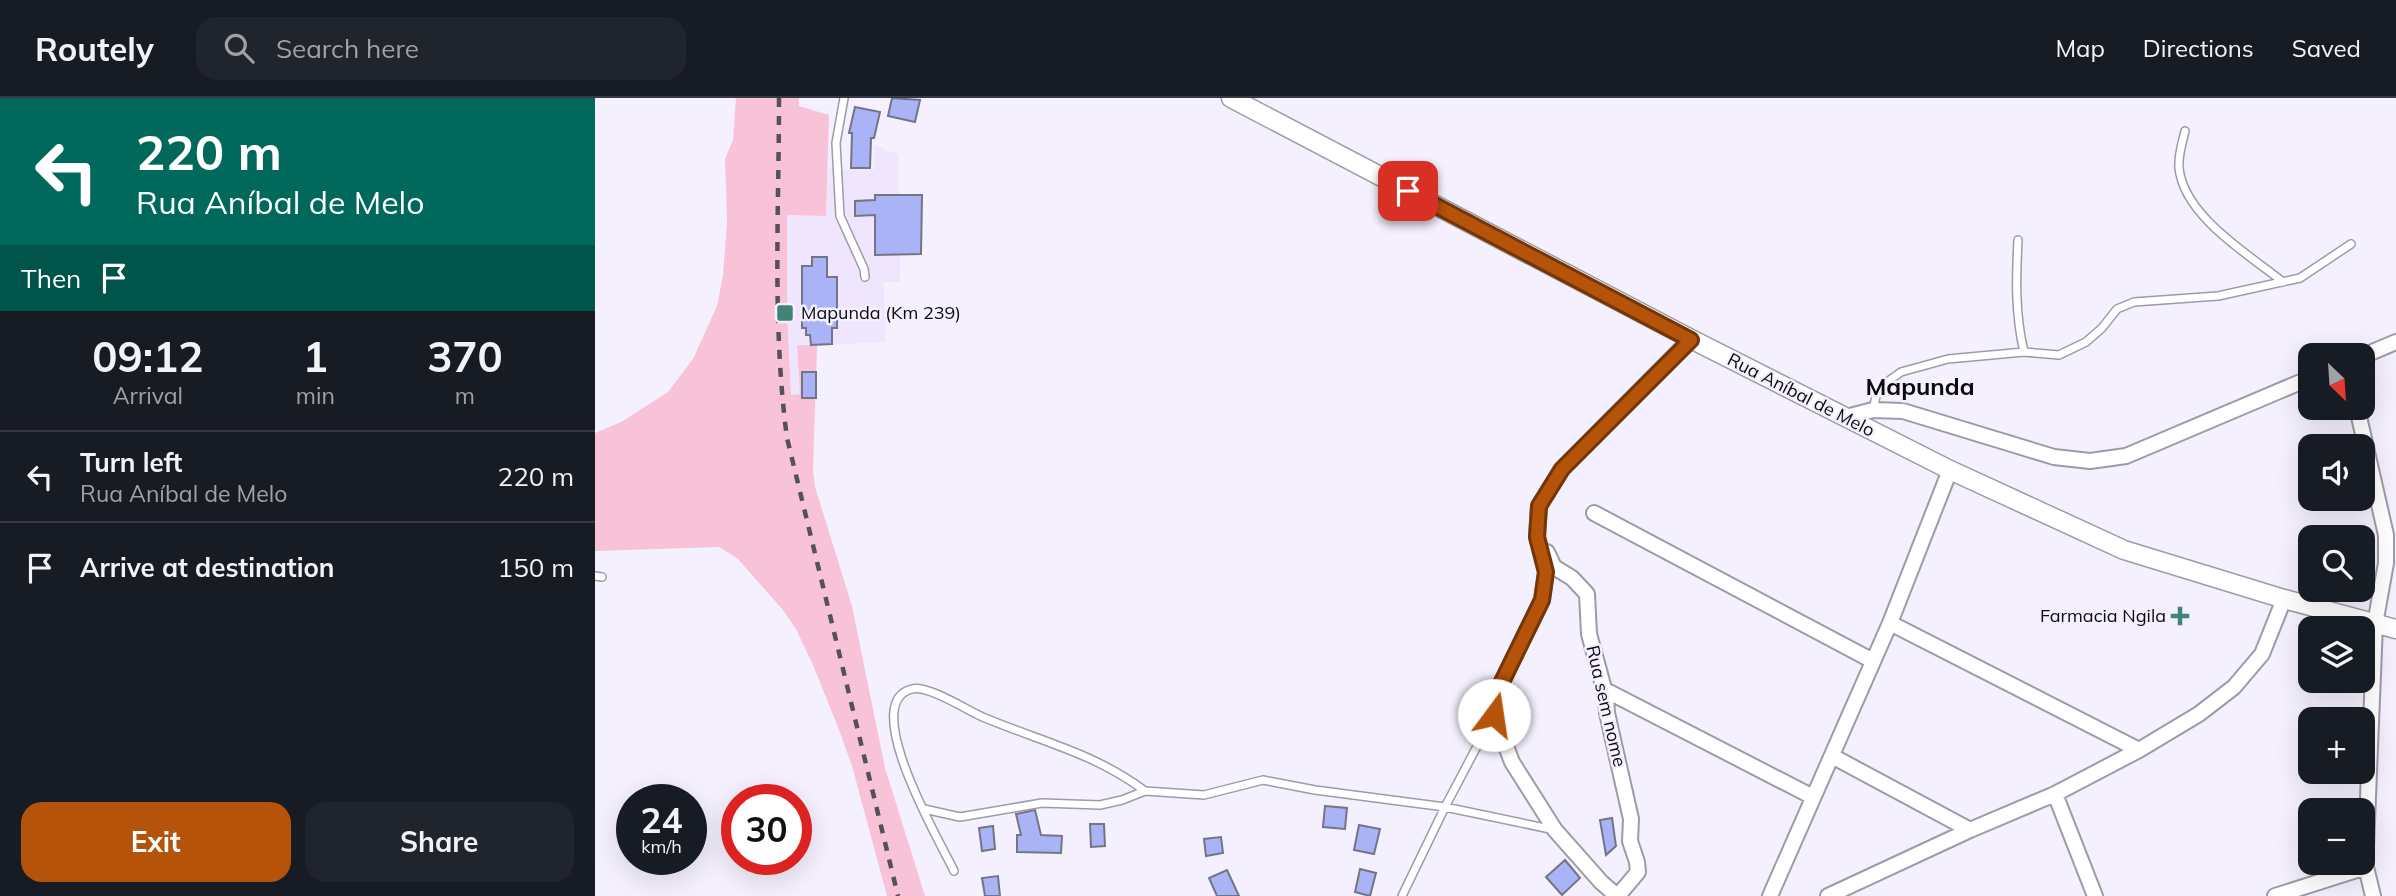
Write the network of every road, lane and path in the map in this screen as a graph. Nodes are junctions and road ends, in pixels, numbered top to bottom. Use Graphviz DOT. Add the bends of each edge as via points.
graph roads {
  1 [pos="844,98"];
  2 [pos="1231,98"];
  3 [pos="2185,131"];
  4 [pos="2018,240"];
  5 [pos="2351,244"];
  6 [pos="865,277"];
  7 [pos="2283,282"];
  8 [pos="1691,340"];
  9 [pos="2396,342"];
  10 [pos="2375,351"];
  11 [pos="2024,352"];
  12 [pos="2298,383"];
  13 [pos="1873,410"];
  14 [pos="1846,417"];
  15 [pos="2360,420"];
  16 [pos="1950,470"];
  17 [pos="1594,513"];
  18 [pos="1538,532"];
  19 [pos="2391,534"];
  20 [pos="2284,599"];
  21 [pos="2346,616"];
  22 [pos="1890,623"];
  23 [pos="2375,624"];
  24 [pos="2396,629"];
  25 [pos="1873,661"];
  26 [pos="1609,691"];
  27 [pos="2372,693"];
  28 [pos="1494,715"];
  29 [pos="2139,750"];
  30 [pos="1832,756"];
  31 [pos="1145,791"];
  32 [pos="2055,794"];
  33 [pos="1813,797"];
  34 [pos="2369,798"];
  35 [pos="1445,807"];
  36 [pos="924,809"];
  37 [pos="1555,830"];
  38 [pos="1970,830"];
  39 [pos="954,871"];
  40 [pos="2341,875"];
  41 [pos="2368,875"];
  42 [pos="1620,894"];
  43 [pos="1402,896"];
  44 [pos="1770,896"];
  45 [pos="1828,896"];
  46 [pos="2095,896"];
  47 [pos="2275,896"];
  48 [pos="2373,896"];
  1 -- 6 [label="lane" via="836,143 840,216"];
  2 -- 8 [label="street, Rua Aníbal de Melo"];
  3 -- 7 [label="lane" via="2179,169 2191,201 2207,220"];
  4 -- 11 [label="lane" via="2015,289"];
  5 -- 7 [label="lane" via="2300,278"];
  7 -- 11 [label="lane" via="2218,296 2134,302 2117,309 2086,342 2059,355"];
  8 -- 14 [label="street, Rua Aníbal de Melo"];
  8 -- 18 [label="street" via="1562,469 1539,506"];
  9 -- 10 [label="street"];
  11 -- 13 [label="lane" via="1948,359 1901,372 1876,396"];
  12 -- 13 [label="street" via="2126,456 2090,461 2054,457 1903,411"];
  13 -- 14 [label="street"];
  14 -- 16 [label="street, Rua Aníbal de Melo"];
  15 -- 19 [label="street"];
  16 -- 20 [label="street, Rua Aníbal de Melo" via="2124,550"];
  16 -- 22 [label="street"];
  17 -- 25 [label="street"];
  18 -- 28 [label="street" via="1546,572 1542,600 1497,692"];
  18 -- 42 [label="street, Rua sem nome" via="1555,567 1587,594 1589,634 1606,696 1637,862 1638,872"];
  19 -- 23 [label="street"];
  20 -- 21 [label="street, Rua Aníbal de Melo"];
  20 -- 29 [label="street" via="2262,653 2234,687"];
  22 -- 25 [label="street"];
  22 -- 29 [label="street"];
  23 -- 24 [label="street, Rua Aníbal de Melo"];
  25 -- 30 [label="street"];
  26 -- 33 [label="street"];
  27 -- 34 [label="street"];
  28 -- 35 [label="lane"];
  28 -- 37 [label="street" via="1511,762"];
  29 -- 32 [label="street"];
  30 -- 33 [label="street"];
  30 -- 38 [label="street"];
  31 -- 35 [label="lane" via="1204,795 1263,780"];
  31 -- 36 [label="lane" via="1100,805 1042,803 960,817"];
  31 -- 36 [label="lane" via="1101,762 925,690 911,689 901,695 893,726 910,785"];
  32 -- 38 [label="street"];
  32 -- 46 [label="street"];
  33 -- 44 [label="street"];
  35 -- 37 [label="lane"];
  35 -- 43 [label="lane"];
  36 -- 39 [label="lane"];
  37 -- 42 [label="street" via="1601,882"];
  38 -- 45 [label="street"];
  40 -- 47 [label="street"];
  41 -- 48 [label="street"];
}
